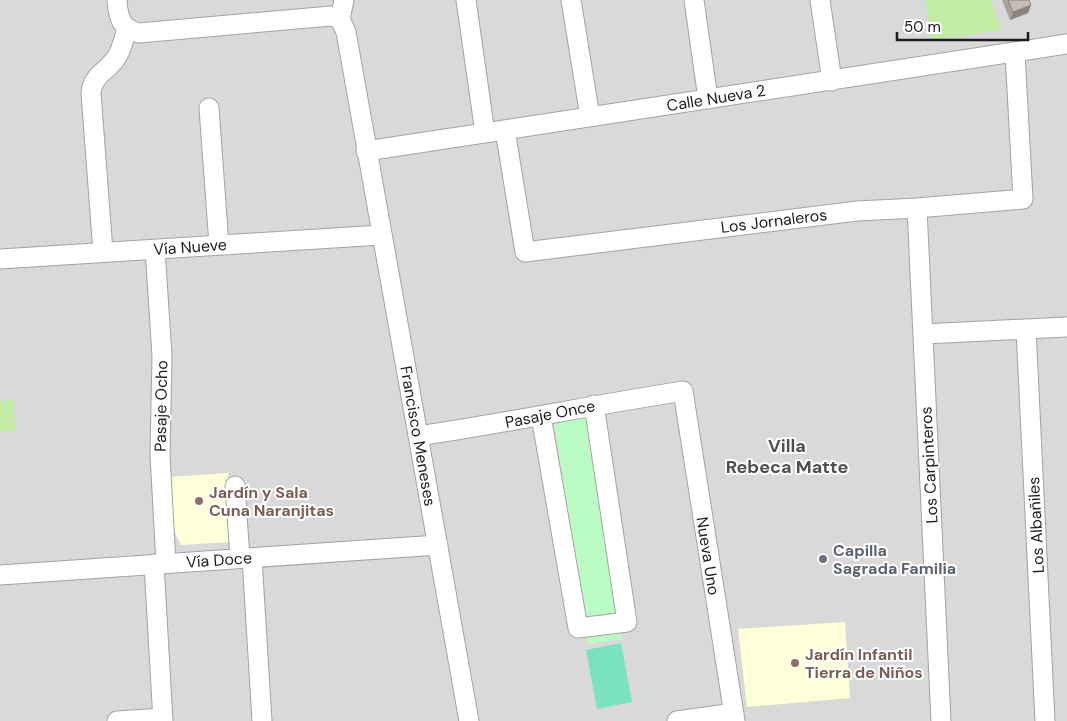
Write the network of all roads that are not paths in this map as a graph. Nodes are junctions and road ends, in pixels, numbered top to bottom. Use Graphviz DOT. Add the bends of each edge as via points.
graph roads {
  1 [pos="117,0"];
  2 [pos="344,0"];
  3 [pos="466,0"];
  4 [pos="572,0"];
  5 [pos="694,0"];
  6 [pos="820,0"];
  7 [pos="340,19"];
  8 [pos="127,28"];
  9 [pos="1067,44"];
  10 [pos="1015,53"];
  11 [pos="832,81"];
  12 [pos="708,99"];
  13 [pos="209,108"];
  14 [pos="590,117"];
  15 [pos="505,130"];
  16 [pos="485,133"];
  17 [pos="366,151"];
  18 [pos="917,208"];
  19 [pos="381,235"];
  20 [pos="219,245"];
  21 [pos="155,249"];
  22 [pos="103,252"];
  23 [pos="0,259"];
  24 [pos="1067,327"];
  25 [pos="1026,329"];
  26 [pos="923,334"];
  27 [pos="683,390"];
  28 [pos="594,405"];
  29 [pos="541,416"];
  30 [pos="418,436"];
  31 [pos="235,486"];
  32 [pos="438,545"];
  33 [pos="246,558"];
  34 [pos="160,564"];
  35 [pos="0,575"];
  36 [pos="734,717"];
  37 [pos="163,719"];
  38 [pos="118,721"];
  39 [pos="262,721"];
  40 [pos="469,721"];
  41 [pos="677,721"];
  42 [pos="941,721"];
  43 [pos="1045,721"];
  1 -- 8 [label="street" via="119,18"];
  2 -- 7 [label="street"];
  3 -- 16 [label="street"];
  4 -- 14 [label="street"];
  5 -- 12 [label="street"];
  6 -- 11 [label="street"];
  7 -- 8 [label="street" via="331,16 145,32"];
  7 -- 17 [label="street, Francisco Meneses" via="346,32"];
  8 -- 22 [label="street" via="117,58 94,80 91,93"];
  9 -- 10 [label="street, Calle Nueva 2"];
  10 -- 11 [label="street, Calle Nueva 2"];
  10 -- 18 [label="street, Los Jornaleros" via="1022,199"];
  11 -- 12 [label="street, Calle Nueva 2"];
  12 -- 14 [label="street, Calle Nueva 2"];
  13 -- 20 [label="street"];
  14 -- 15 [label="street, Calle Nueva 2"];
  15 -- 16 [label="street, Calle Nueva 2"];
  15 -- 18 [label="street, Los Jornaleros" via="525,252 857,211"];
  16 -- 17 [label="street, Calle Nueva 2"];
  17 -- 19 [label="street, Francisco Meneses"];
  18 -- 26 [label="street, Los Carpinteros"];
  19 -- 20 [label="street, Vía Nueve"];
  19 -- 30 [label="street, Francisco Meneses"];
  20 -- 21 [label="street, Vía Nueve"];
  21 -- 22 [label="street, Vía Nueve"];
  21 -- 34 [label="street, Pasaje Ocho" via="162,356"];
  22 -- 23 [label="street, Vía Nueve"];
  24 -- 25 [label="street"];
  25 -- 26 [label="street"];
  25 -- 43 [label="street, Los Albañiles"];
  26 -- 42 [label="street, Los Carpinteros"];
  27 -- 28 [label="street, Pasaje Once"];
  27 -- 36 [label="street, Nueva Uno"];
  28 -- 29 [label="street, Pasaje Once"];
  28 -- 29 [label="street" via="627,622 578,628"];
  29 -- 30 [label="street, Pasaje Once"];
  30 -- 32 [label="street, Francisco Meneses"];
  31 -- 33 [label="street"];
  32 -- 33 [label="street, Vía Doce"];
  32 -- 40 [label="street, Francisco Meneses"];
  33 -- 34 [label="street, Vía Doce"];
  33 -- 39 [label="street"];
  34 -- 35 [label="street, Vía Doce"];
  34 -- 37 [label="street, Pasaje Ocho"];
  36 -- 41 [label="street"];
  37 -- 38 [label="street"];
}
